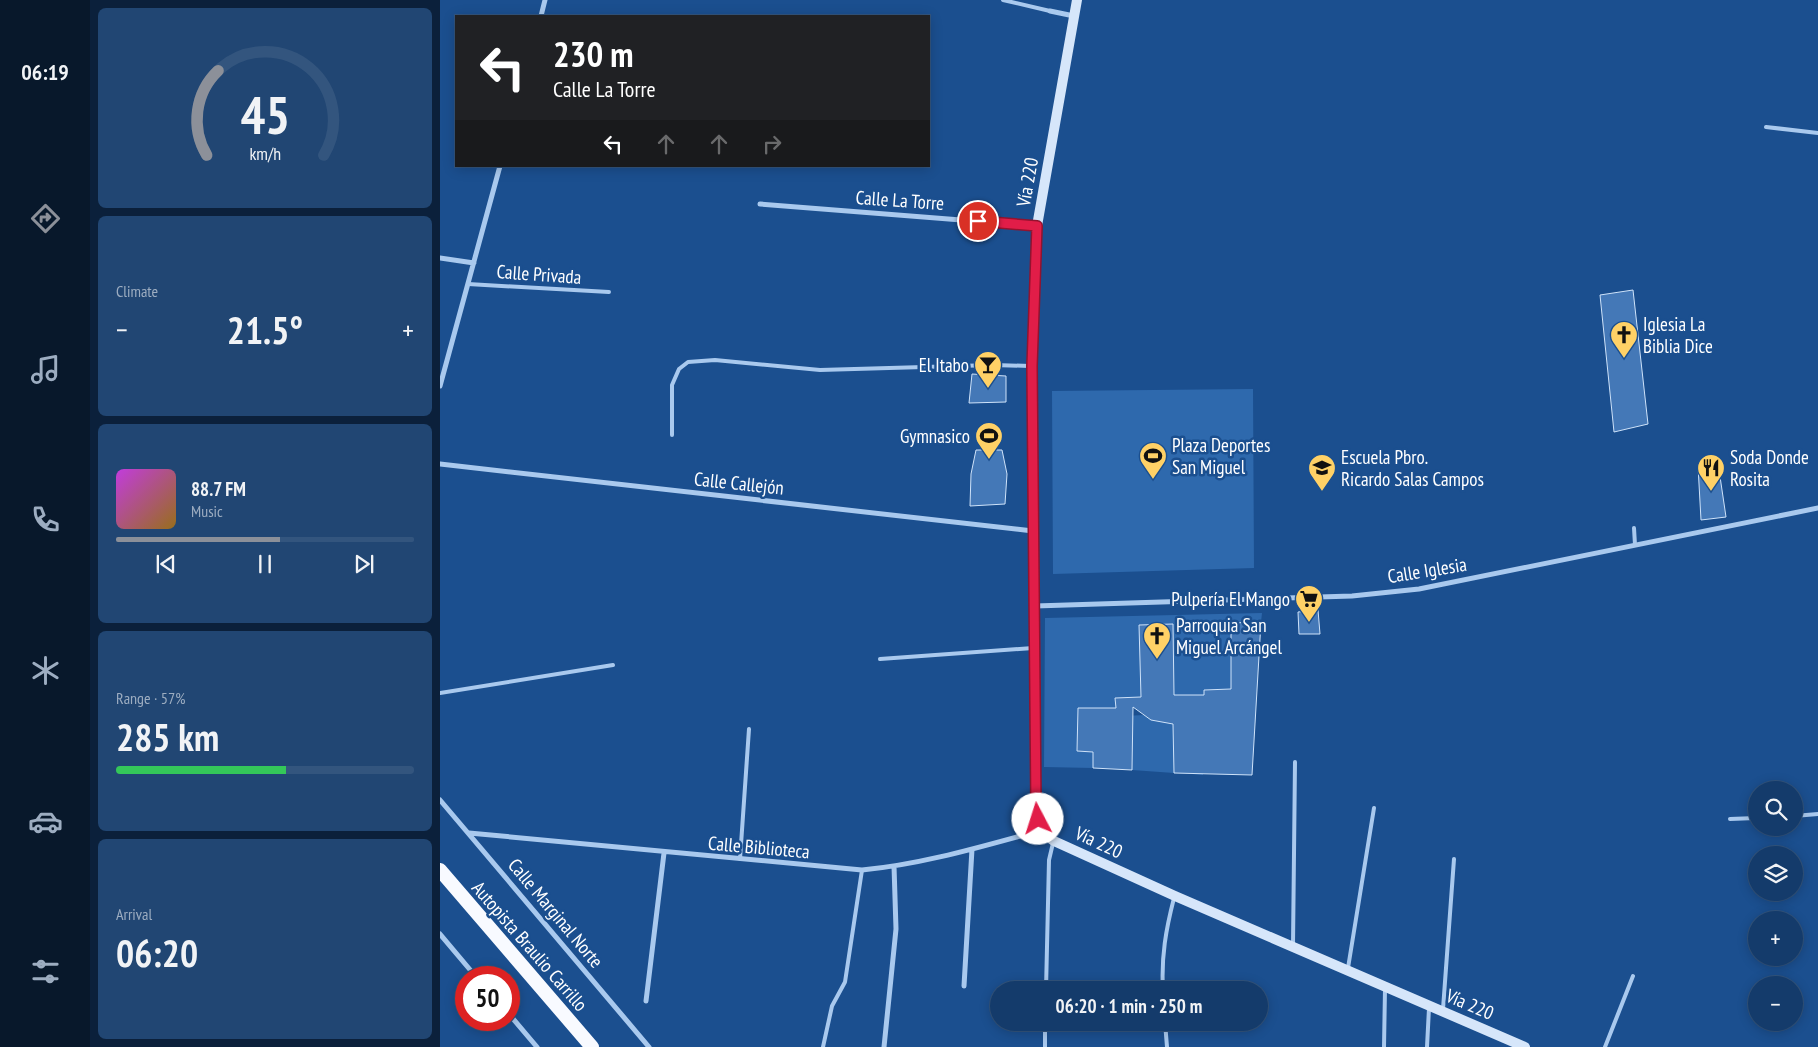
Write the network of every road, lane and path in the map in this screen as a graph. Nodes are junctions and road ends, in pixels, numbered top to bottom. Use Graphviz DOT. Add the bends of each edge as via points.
graph roads {
  1 [pos="545,0"];
  2 [pos="1003,0"];
  3 [pos="1077,0"];
  4 [pos="1050,11"];
  5 [pos="541,15"];
  6 [pos="1074,16"];
  7 [pos="1766,127"];
  8 [pos="1818,133"];
  9 [pos="500,167"];
  10 [pos="760,204"];
  11 [pos="1037,226"];
  12 [pos="440,258"];
  13 [pos="474,263"];
  14 [pos="468,284"];
  15 [pos="609,292"];
  16 [pos="1032,366"];
  17 [pos="440,386"];
  18 [pos="672,435"];
  19 [pos="440,464"];
  20 [pos="1818,508"];
  21 [pos="1634,528"];
  22 [pos="1034,531"];
  23 [pos="1635,545"];
  24 [pos="1035,606"];
  25 [pos="1035,648"];
  26 [pos="880,659"];
  27 [pos="613,665"];
  28 [pos="440,693"];
  29 [pos="749,729"];
  30 [pos="1295,762"];
  31 [pos="440,800"];
  32 [pos="1374,808"];
  33 [pos="1818,814"];
  34 [pos="1803,815"];
  35 [pos="1748,819"];
  36 [pos="1730,820"];
  37 [pos="1042,830"];
  38 [pos="469,833"];
  39 [pos="1054,841"];
  40 [pos="972,849"];
  41 [pos="664,853"];
  42 [pos="1454,859"];
  43 [pos="740,860"];
  44 [pos="894,866"];
  45 [pos="440,870"];
  46 [pos="862,870"];
  47 [pos="1175,896"];
  48 [pos="440,934"];
  49 [pos="1293,947"];
  50 [pos="467,966"];
  51 [pos="1348,970"];
  52 [pos="1634,976"];
  53 [pos="1046,981"];
  54 [pos="1162,981"];
  55 [pos="964,986"];
  56 [pos="1385,986"];
  57 [pos="646,1001"];
  58 [pos="1429,1006"];
  59 [pos="1443,1012"];
  60 [pos="520,1027"];
  61 [pos="1045,1031"];
  62 [pos="1166,1031"];
  63 [pos="536,1047"];
  64 [pos="592,1047"];
  65 [pos="648,1047"];
  66 [pos="823,1047"];
  67 [pos="884,1047"];
  68 [pos="1045,1047"];
  69 [pos="1167,1047"];
  70 [pos="1384,1047"];
  71 [pos="1427,1047"];
  72 [pos="1525,1047"];
  73 [pos="1605,1047"];
  1 -- 5 [label="street"];
  2 -- 4 [label="lane"];
  3 -- 6 [label="main road, Vía 220"];
  4 -- 6 [label="street"];
  6 -- 11 [label="main road, Vía 220"];
  7 -- 8 [label="lane"];
  9 -- 13 [label="street"];
  10 -- 11 [label="street, Calle La Torre"];
  11 -- 16 [label="main road, Vía 220"];
  12 -- 13 [label="street"];
  13 -- 14 [label="street"];
  14 -- 15 [label="lane, Calle Privada"];
  14 -- 17 [label="street"];
  16 -- 18 [label="lane" via="820,370 715,360 688,362 679,368 672,385"];
  16 -- 22 [label="main road, Vía 220"];
  19 -- 22 [label="street, Calle Callejón"];
  20 -- 23 [label="street, Calle Iglesia"];
  21 -- 23 [label="lane"];
  22 -- 24 [label="main road, Vía 220"];
  23 -- 24 [label="street, Calle Iglesia" via="1419,589 1352,596"];
  24 -- 25 [label="main road, Vía 220"];
  25 -- 26 [label="lane"];
  25 -- 37 [label="main road, Vía 220" via="1036,806"];
  27 -- 28 [label="lane"];
  29 -- 43 [label="lane"];
  30 -- 49 [label="lane"];
  31 -- 38 [label="street, Calle Marginal Norte"];
  32 -- 51 [label="lane"];
  33 -- 34 [label="lane"];
  35 -- 36 [label="lane"];
  37 -- 39 [label="main road, Vía 220"];
  37 -- 40 [label="street, Calle Biblioteca"];
  38 -- 41 [label="street, Calle Biblioteca"];
  38 -- 65 [label="street, Calle Marginal Norte"];
  39 -- 47 [label="main road, Vía 220"];
  39 -- 53 [label="lane" via="1049,860"];
  40 -- 44 [label="street, Calle Biblioteca"];
  40 -- 55 [label="street"];
  41 -- 43 [label="street, Calle Biblioteca"];
  41 -- 57 [label="street"];
  42 -- 59 [label="lane"];
  43 -- 46 [label="street, Calle Biblioteca"];
  44 -- 46 [label="street, Calle Biblioteca"];
  44 -- 67 [label="street" via="896,929"];
  45 -- 64 [label="highway, Autopista Braulio Carrillo"];
  46 -- 66 [label="lane" via="844,982 832,1006"];
  47 -- 49 [label="main road, Vía 220"];
  47 -- 54 [label="lane" via="1161,962"];
  48 -- 50 [label="street"];
  49 -- 51 [label="main road, Vía 220"];
  51 -- 56 [label="main road, Vía 220"];
  52 -- 73 [label="lane"];
  56 -- 58 [label="main road, Vía 220"];
  56 -- 70 [label="lane"];
  58 -- 59 [label="main road, Vía 220"];
  58 -- 71 [label="lane"];
  59 -- 72 [label="main road, Vía 220"];
  60 -- 63 [label="street"];
  61 -- 68 [label="lane"];
  62 -- 69 [label="lane"];
}
